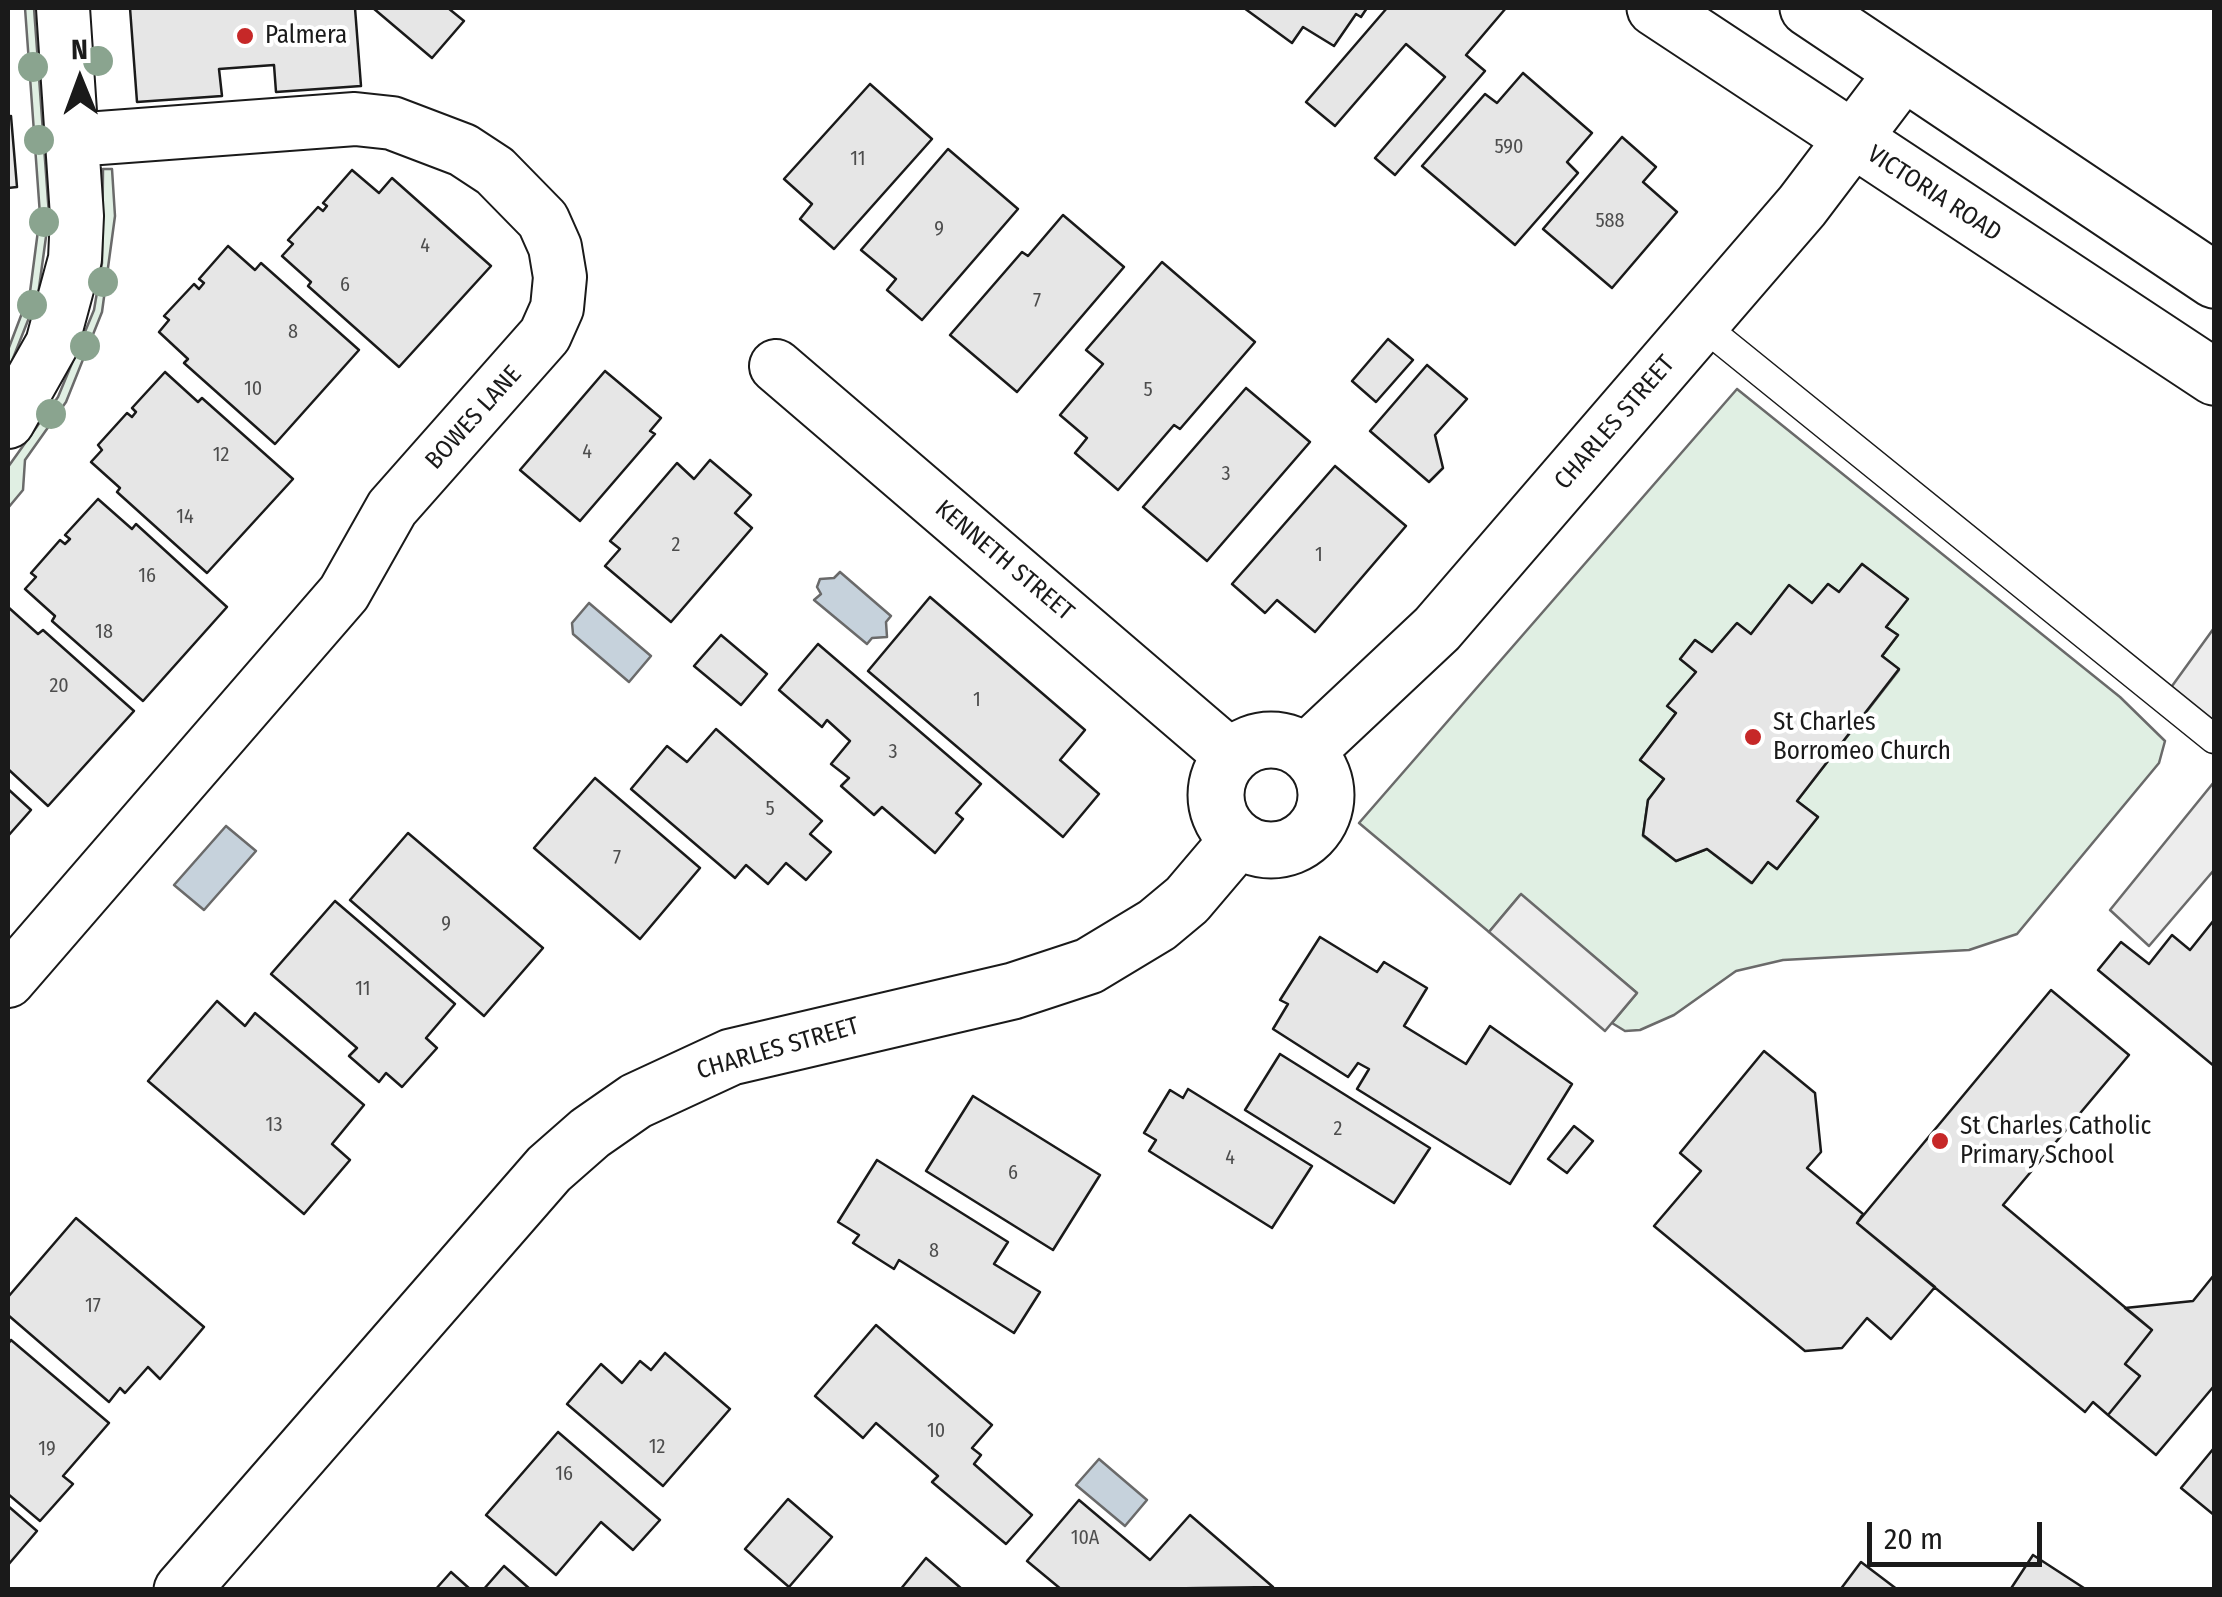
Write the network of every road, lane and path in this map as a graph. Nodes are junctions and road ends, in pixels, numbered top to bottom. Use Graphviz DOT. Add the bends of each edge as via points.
graph roads {
  1 [pos="63,8"];
  2 [pos="1655,8"];
  3 [pos="1808,8"];
  4 [pos="1902,74"];
  5 [pos="73,140"];
  6 [pos="1852,140"];
  7 [pos="2214,280"];
  8 [pos="1701,324"];
  9 [pos="776,366"];
  10 [pos="2214,377"];
  11 [pos="8,422"];
  12 [pos="2214,739"];
  13 [pos="1306,752"];
  14 [pos="1231,756"];
  15 [pos="1238,840"];
  16 [pos="8,981"];
  17 [pos="182,1590"];
  1 -- 5 [label="street"];
  2 -- 6 [label="main road, VICTORIA ROAD"];
  3 -- 4 [label="main road"];
  4 -- 6 [label="main road, CHARLES STREET"];
  4 -- 7 [label="main road"];
  5 -- 11 [label="street" via="77,216 66,302 33,383"];
  5 -- 16 [label="street, BOWES LANE" via="354,119 392,123 463,150 523,197 543,220 560,277 546,335 392,508 344,593"];
  6 -- 8 [label="main road, CHARLES STREET"];
  6 -- 10 [label="main road, VICTORIA ROAD"];
  8 -- 12 [label="lane"];
  8 -- 13 [label="main road, CHARLES STREET" via="1436,628"];
  9 -- 14 [label="street, KENNETH STREET"];
  13 -- 14 [label="main road" via="1276,740 1244,746"];
  13 -- 15 [label="main road" via="1318,765 1326,801 1311,834 1283,848"];
  14 -- 15 [label="main road" via="1216,789 1217,809"];
  15 -- 17 [label="main road, CHARLES STREET" via="1188,900 1088,966 1013,991 730,1057 636,1100 590,1132 550,1169"];
}
